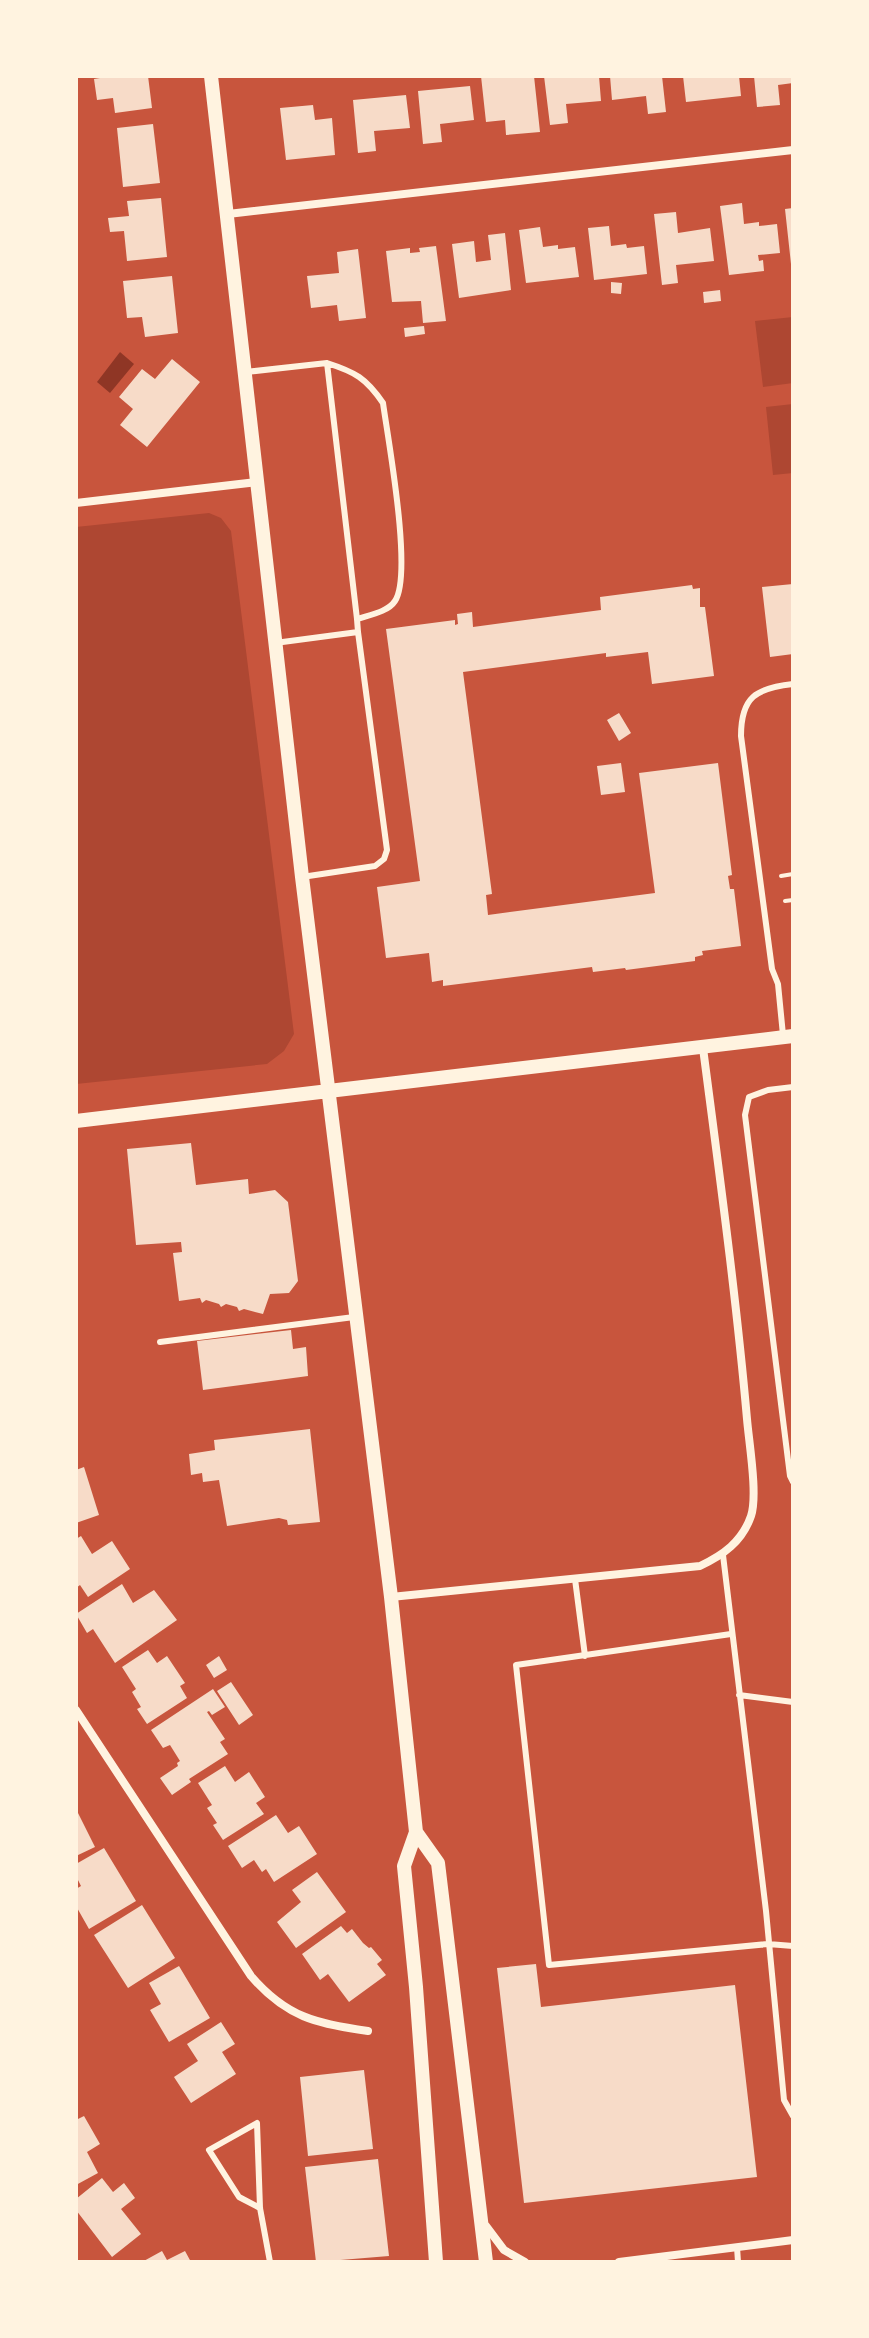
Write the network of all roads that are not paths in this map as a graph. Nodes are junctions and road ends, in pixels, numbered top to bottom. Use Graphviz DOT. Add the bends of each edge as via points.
graph roads {
  1 [pos="211,76"];
  2 [pos="793,150"];
  3 [pos="228,214"];
  4 [pos="327,363"];
  5 [pos="245,373"];
  6 [pos="257,482"];
  7 [pos="76,503"];
  8 [pos="357,619"];
  9 [pos="358,632"];
  10 [pos="275,643"];
  11 [pos="793,684"];
  12 [pos="302,877"];
  13 [pos="788,1037"];
  14 [pos="703,1048"];
  15 [pos="793,1087"];
  16 [pos="327,1093"];
  17 [pos="76,1121"];
  18 [pos="356,1317"];
  19 [pos="160,1342"];
  20 [pos="793,1482"];
  21 [pos="723,1555"];
  22 [pos="575,1579"];
  23 [pos="391,1597"];
  24 [pos="731,1634"];
  25 [pos="585,1656"];
  26 [pos="739,1695"];
  27 [pos="793,1702"];
  28 [pos="76,1710"];
  29 [pos="416,1832"];
  30 [pos="768,1944"];
  31 [pos="793,1946"];
  32 [pos="368,2031"];
  33 [pos="793,2116"];
  34 [pos="260,2208"];
  35 [pos="480,2216"];
  36 [pos="793,2240"];
  37 [pos="737,2247"];
  38 [pos="270,2262"];
  39 [pos="436,2262"];
  40 [pos="486,2262"];
  41 [pos="525,2262"];
  42 [pos="619,2262"];
  43 [pos="738,2262"];
  1 -- 3 [label="street"];
  2 -- 3 [label="street"];
  3 -- 5 [label="street"];
  4 -- 5 [label="lane"];
  4 -- 8 [label="lane"];
  4 -- 8 [label="lane" via="369,382 383,403 402,554 398,598 390,607"];
  5 -- 6 [label="street"];
  6 -- 7 [label="street"];
  6 -- 10 [label="street"];
  8 -- 9 [label="lane"];
  9 -- 10 [label="lane"];
  9 -- 12 [label="lane" via="387,850 375,866"];
  10 -- 12 [label="street"];
  11 -- 13 [label="lane" via="754,694 741,718 772,969"];
  12 -- 16 [label="street"];
  13 -- 14 [label="street"];
  14 -- 16 [label="street"];
  14 -- 21 [label="street" via="752,1475 752,1514"];
  15 -- 20 [label="lane" via="749,1097 745,1115"];
  16 -- 17 [label="street"];
  16 -- 18 [label="street"];
  18 -- 19 [label="lane"];
  18 -- 23 [label="street"];
  21 -- 22 [label="street" via="700,1566"];
  21 -- 24 [label="lane"];
  22 -- 23 [label="street"];
  22 -- 25 [label="lane"];
  23 -- 29 [label="street"];
  24 -- 25 [label="lane"];
  24 -- 26 [label="lane"];
  25 -- 30 [label="lane" via="516,1665 549,1965"];
  26 -- 27 [label="lane"];
  26 -- 30 [label="lane"];
  28 -- 32 [label="street" via="263,1991 305,2018"];
  29 -- 35 [label="street" via="438,1863"];
  29 -- 39 [label="street" via="404,1866"];
  30 -- 31 [label="lane"];
  30 -- 33 [label="lane" via="784,2100"];
  34 -- 34 [label="lane" via="259,2166 257,2123 209,2150 239,2197"];
  34 -- 38 [label="lane"];
  35 -- 40 [label="street"];
  35 -- 41 [label="street" via="504,2250"];
  36 -- 37 [label="street"];
  37 -- 42 [label="street"];
  37 -- 43 [label="lane"];
}
